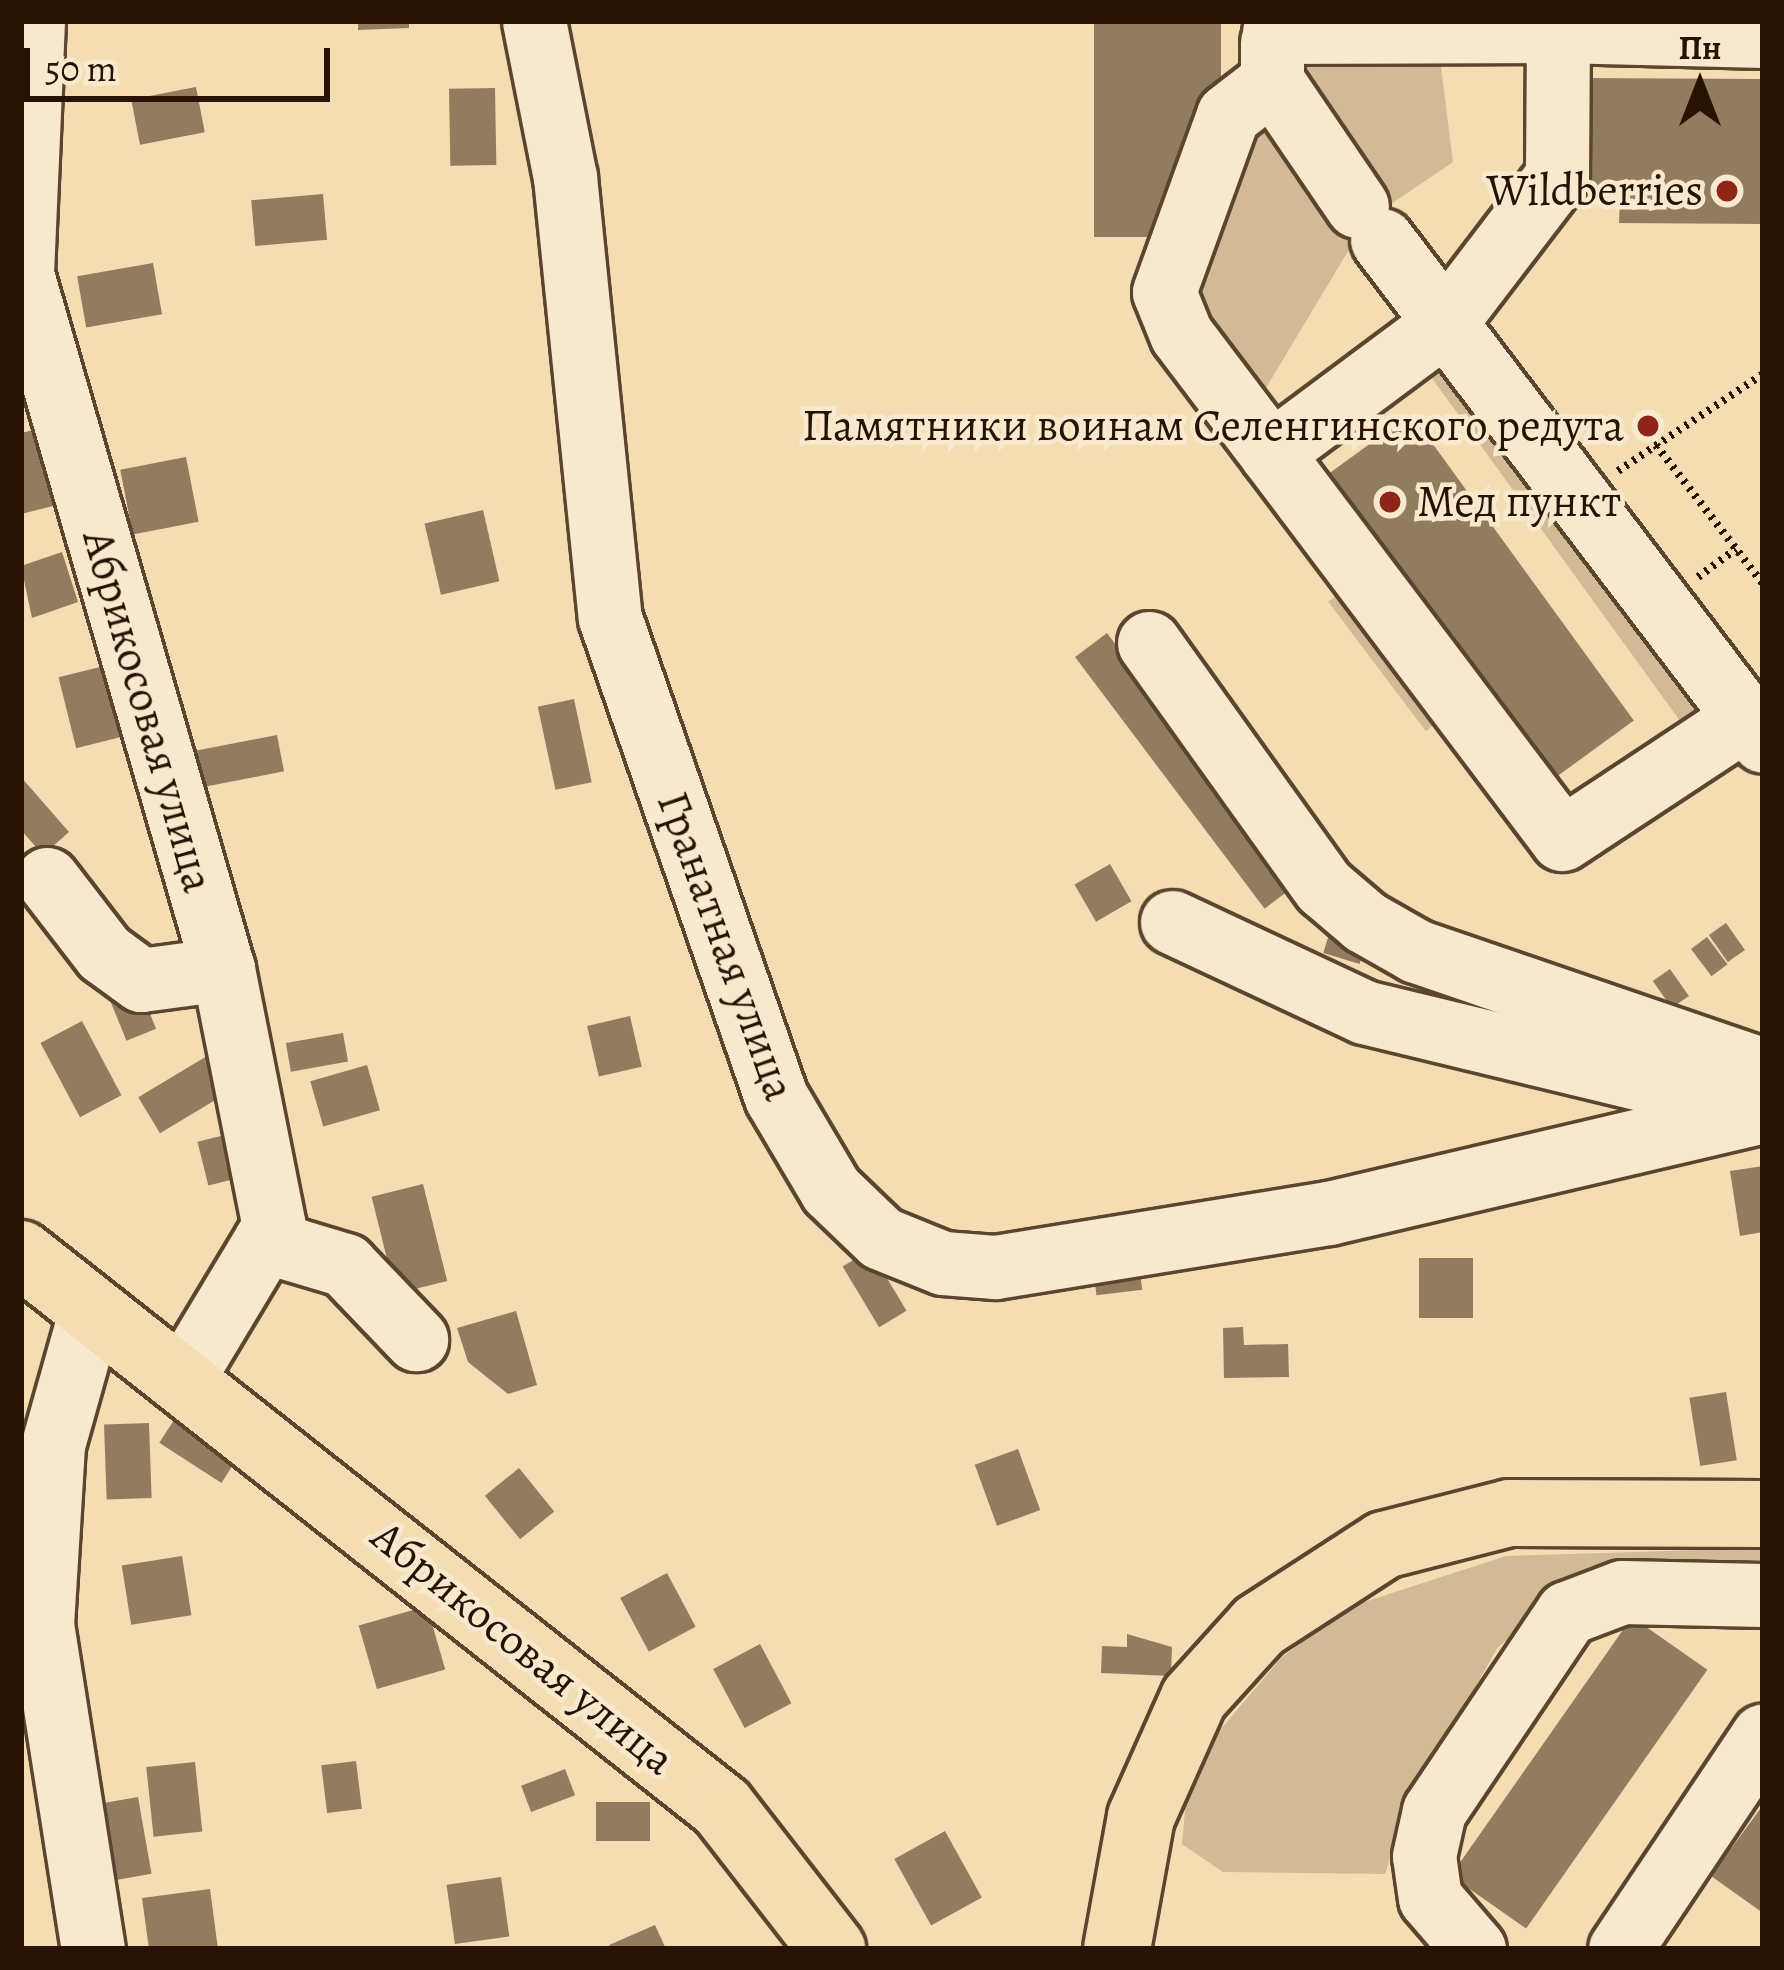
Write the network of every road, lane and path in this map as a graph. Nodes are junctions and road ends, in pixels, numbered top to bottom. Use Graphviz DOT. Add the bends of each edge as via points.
graph roads {
  1 [pos="33,21"];
  2 [pos="535,21"];
  3 [pos="1558,31"];
  4 [pos="1763,36"];
  5 [pos="1273,45"];
  6 [pos="1444,324"];
  7 [pos="1763,374"];
  8 [pos="1656,445"];
  9 [pos="1270,452"];
  10 [pos="1645,452"];
  11 [pos="1763,584"];
  12 [pos="1149,643"];
  13 [pos="1754,730"];
  14 [pos="47,879"];
  15 [pos="1172,922"];
  16 [pos="223,969"];
  17 [pos="1763,1070"];
  18 [pos="1763,1107"];
  19 [pos="265,1241"];
  20 [pos="21,1254"];
  21 [pos="90,1313"];
  22 [pos="416,1339"];
  23 [pos="182,1379"];
  24 [pos="1763,1514"];
  25 [pos="1763,1594"];
  26 [pos="1763,1735"];
  27 [pos="93,1949"];
  28 [pos="832,1949"];
  29 [pos="1117,1949"];
  30 [pos="1474,1949"];
  31 [pos="1620,1949"];
  1 -- 16 [label="street, Абрикосовая улица" via="22,274"];
  2 -- 18 [label="street, Гранатная улица" via="565,177 610,618 776,1097 831,1190 881,1238 943,1263 995,1267 1329,1214"];
  3 -- 4 [label="street"];
  3 -- 5 [label="street"];
  3 -- 6 [label="street" via="1557,176"];
  5 -- 6 [label="street" via="1370,223"];
  5 -- 9 [label="street" via="1228,115 1164,292 1181,334"];
  6 -- 9 [label="street"];
  6 -- 13 [label="street"];
  7 -- 8 [label="path"];
  8 -- 10 [label="path"];
  8 -- 11 [label="path"];
  9 -- 13 [label="street" via="1562,839"];
  12 -- 17 [label="street" via="1324,887 1365,922 1416,951"];
  14 -- 16 [label="street" via="104,953 141,980"];
  15 -- 18 [label="street" via="1364,1012 1699,1100"];
  16 -- 19 [label="street, Абрикосовая улица" via="274,1226"];
  19 -- 22 [label="street" via="345,1265"];
  19 -- 23 [label="street"];
  20 -- 21 [label="main road, Абрикосовая улица"];
  21 -- 23 [label="main road, Абрикосовая улица"];
  21 -- 27 [label="street" via="53,1445 42,1624"];
  23 -- 28 [label="main road, Абрикосовая улица" via="722,1807"];
  24 -- 29 [label="main road" via="1510,1513 1384,1545 1259,1626 1194,1698 1150,1797"];
  25 -- 30 [label="street" via="1622,1592 1567,1612 1434,1810 1424,1856 1430,1898"];
  26 -- 31 [label="street"];
}
